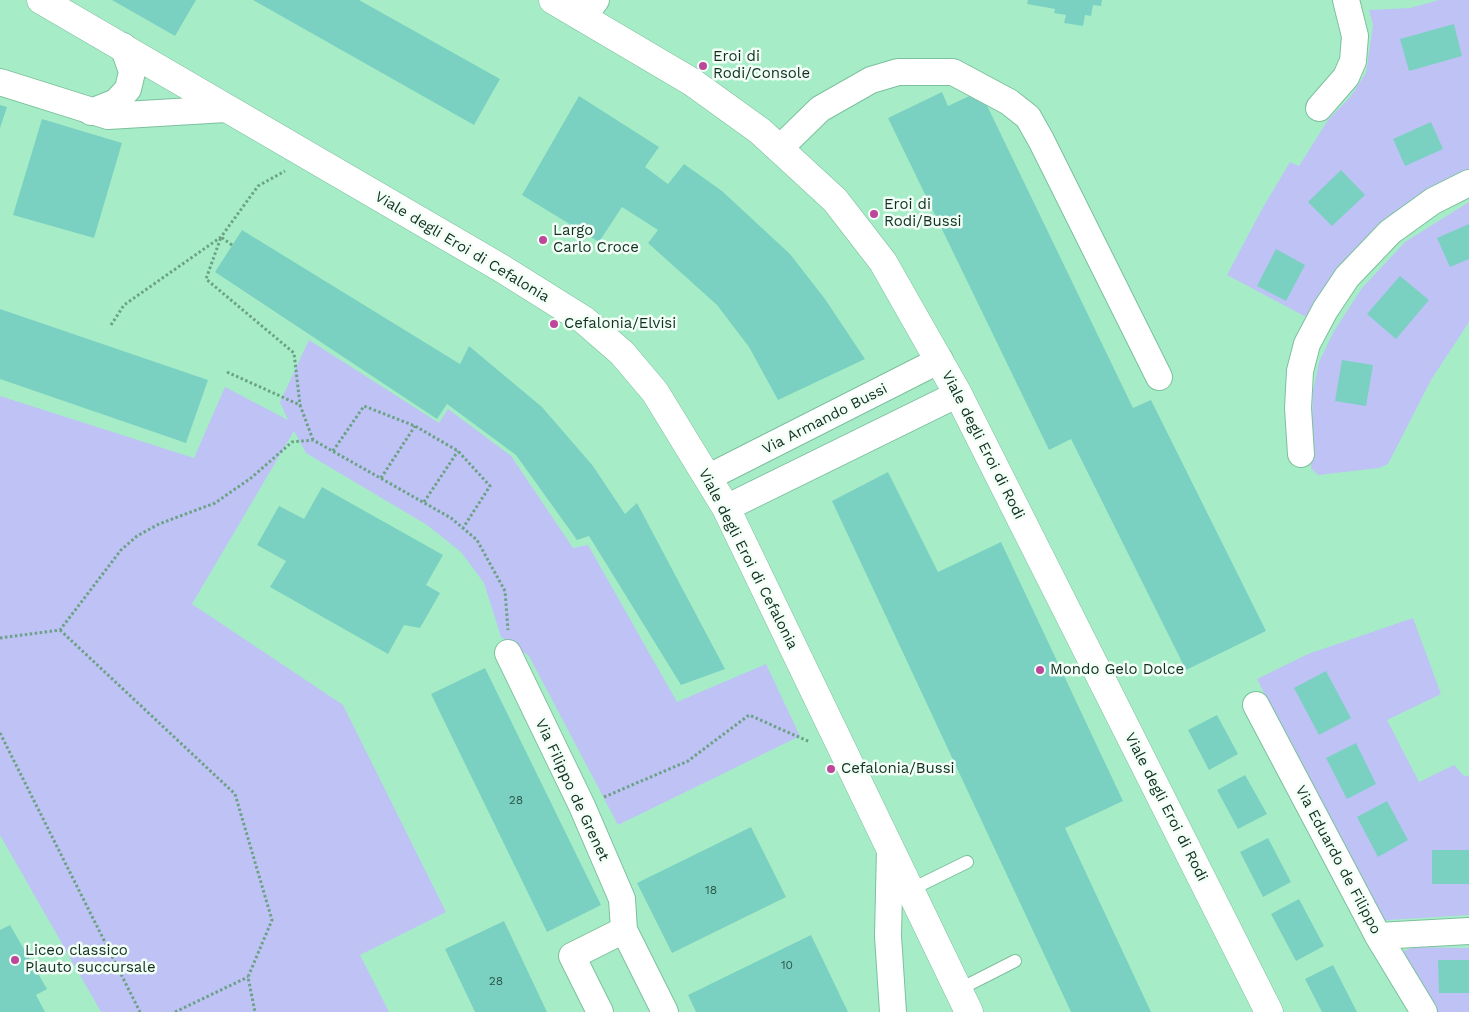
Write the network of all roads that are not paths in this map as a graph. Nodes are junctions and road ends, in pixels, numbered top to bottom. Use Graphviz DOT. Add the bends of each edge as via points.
graph roads {
  1 [pos="41,0"];
  2 [pos="553,0"];
  3 [pos="1346,0"];
  4 [pos="589,9"];
  5 [pos="123,46"];
  6 [pos="0,82"];
  7 [pos="1319,108"];
  8 [pos="226,109"];
  9 [pos="91,112"];
  10 [pos="779,149"];
  11 [pos="1469,183"];
  12 [pos="940,360"];
  13 [pos="1159,377"];
  14 [pos="958,394"];
  15 [pos="1301,454"];
  16 [pos="709,477"];
  17 [pos="726,508"];
  18 [pos="508,653"];
  19 [pos="1256,705"];
  20 [pos="890,848"];
  21 [pos="966,862"];
  22 [pos="910,890"];
  23 [pos="624,930"];
  24 [pos="1469,931"];
  25 [pos="1378,936"];
  26 [pos="1015,960"];
  27 [pos="964,1001"];
  28 [pos="600,1012"];
  29 [pos="665,1012"];
  30 [pos="894,1012"];
  31 [pos="1269,1012"];
  32 [pos="1424,1012"];
  1 -- 5 [label="main road, Viale degli Eroi di Cefalonia"];
  2 -- 4 [label="main road, Viale degli Eroi di Rodi"];
  3 -- 7 [label="street" via="1355,36 1354,61 1346,77"];
  4 -- 10 [label="main road, Viale degli Eroi di Rodi" via="760,131"];
  5 -- 8 [label="main road, Viale degli Eroi di Cefalonia"];
  5 -- 9 [label="street" via="132,72 128,89 116,102"];
  6 -- 9 [label="street"];
  8 -- 9 [label="street" via="126,116"];
  8 -- 16 [label="main road, Viale degli Eroi di Cefalonia" via="501,268 584,320 622,353 655,392"];
  10 -- 12 [label="main road, Viale degli Eroi di Rodi" via="835,200 883,262"];
  10 -- 13 [label="street" via="820,108 871,80 898,72 953,72 1010,102 1028,117 1041,140"];
  11 -- 15 [label="street" via="1433,201 1390,232 1352,272 1325,310 1307,344 1300,371"];
  12 -- 14 [label="main road, Viale degli Eroi di Rodi"];
  12 -- 16 [label="street, Via Armando Bussi"];
  14 -- 17 [label="street"];
  14 -- 31 [label="main road, Viale degli Eroi di Rodi"];
  16 -- 17 [label="main road, Viale degli Eroi di Cefalonia"];
  17 -- 20 [label="main road, Viale degli Eroi di Cefalonia"];
  18 -- 23 [label="street, Via Filippo de Grenet" via="582,806 622,899"];
  19 -- 25 [label="street, Via Eduardo de Filippo"];
  20 -- 22 [label="main road, Viale degli Eroi di Cefalonia"];
  20 -- 30 [label="street" via="888,936"];
  21 -- 22 [label="lane"];
  22 -- 27 [label="main road, Viale degli Eroi di Cefalonia"];
  23 -- 28 [label="street" via="572,956"];
  23 -- 29 [label="street, Via Filippo de Grenet"];
  24 -- 25 [label="street"];
  25 -- 32 [label="street, Via Eduardo de Filippo"];
  26 -- 27 [label="lane"];
}
